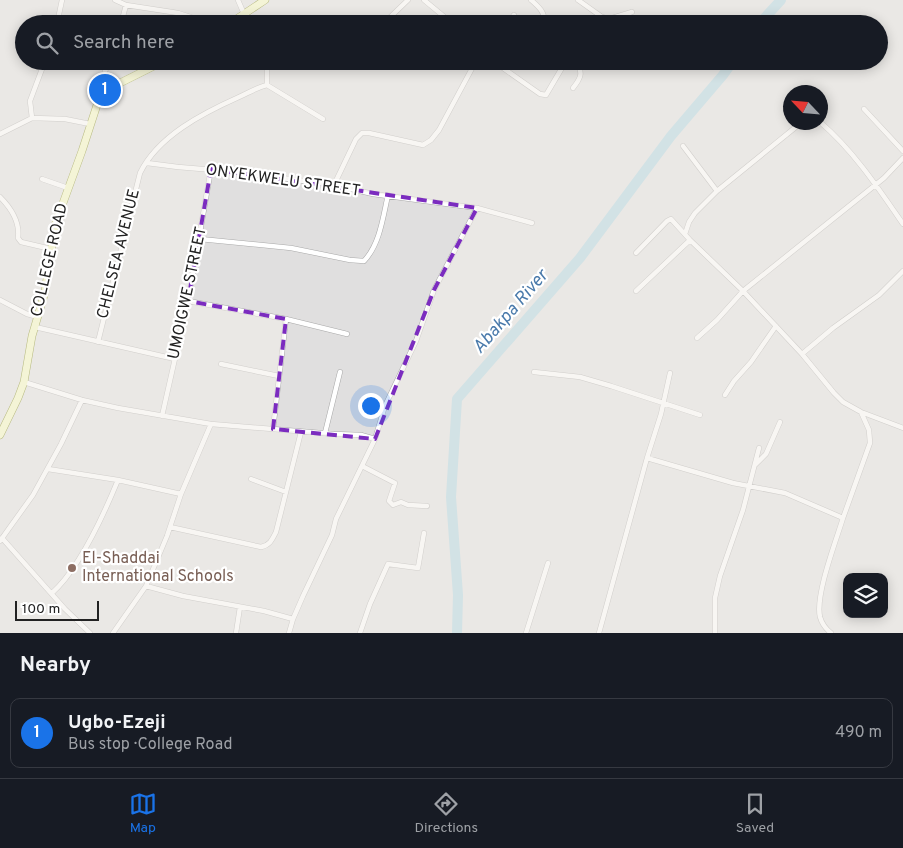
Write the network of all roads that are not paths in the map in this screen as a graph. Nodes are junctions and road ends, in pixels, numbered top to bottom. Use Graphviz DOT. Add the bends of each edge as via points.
graph roads {
  1 [pos="62,0"];
  2 [pos="115,0"];
  3 [pos="238,0"];
  4 [pos="265,0"];
  5 [pos="408,0"];
  6 [pos="424,0"];
  7 [pos="531,0"];
  8 [pos="578,0"];
  9 [pos="126,5"];
  10 [pos="632,12"];
  11 [pos="59,15"];
  12 [pos="123,15"];
  13 [pos="184,15"];
  14 [pos="241,15"];
  15 [pos="247,15"];
  16 [pos="392,15"];
  17 [pos="443,15"];
  18 [pos="544,15"];
  19 [pos="599,15"];
  20 [pos="622,15"];
  21 [pos="42,70"];
  22 [pos="106,70"];
  23 [pos="146,70"];
  24 [pos="267,70"];
  25 [pos="471,70"];
  26 [pos="506,70"];
  27 [pos="561,70"];
  28 [pos="581,70"];
  29 [pos="267,85"];
  30 [pos="573,88"];
  31 [pos="97,104"];
  32 [pos="864,109"];
  33 [pos="32,118"];
  34 [pos="322,119"];
  35 [pos="90,124"];
  36 [pos="828,129"];
  37 [pos="792,130"];
  38 [pos="0,134"];
  39 [pos="683,146"];
  40 [pos="903,152"];
  41 [pos="903,158"];
  42 [pos="147,163"];
  43 [pos="211,169"];
  44 [pos="42,179"];
  45 [pos="876,184"];
  46 [pos="334,185"];
  47 [pos="68,188"];
  48 [pos="717,191"];
  49 [pos="388,195"];
  50 [pos="0,197"];
  51 [pos="477,208"];
  52 [pos="532,223"];
  53 [pos="903,224"];
  54 [pos="685,234"];
  55 [pos="200,238"];
  56 [pos="690,240"];
  57 [pos="51,249"];
  58 [pos="636,253"];
  59 [pos="903,270"];
  60 [pos="636,291"];
  61 [pos="744,291"];
  62 [pos="0,300"];
  63 [pos="188,301"];
  64 [pos="38,317"];
  65 [pos="286,319"];
  66 [pos="776,326"];
  67 [pos="35,327"];
  68 [pos="347,334"];
  69 [pos="697,338"];
  70 [pos="98,342"];
  71 [pos="802,354"];
  72 [pos="175,359"];
  73 [pos="221,364"];
  74 [pos="340,372"];
  75 [pos="534,372"];
  76 [pos="670,373"];
  77 [pos="279,376"];
  78 [pos="24,382"];
  79 [pos="725,395"];
  80 [pos="82,400"];
  81 [pos="663,403"];
  82 [pos="861,412"];
  83 [pos="700,414"];
  84 [pos="162,416"];
  85 [pos="780,422"];
  86 [pos="210,424"];
  87 [pos="903,428"];
  88 [pos="273,429"];
  89 [pos="301,432"];
  90 [pos="325,434"];
  91 [pos="0,435"];
  92 [pos="374,439"];
  93 [pos="759,448"];
  94 [pos="647,458"];
  95 [pos="362,466"];
  96 [pos="754,466"];
  97 [pos="48,469"];
  98 [pos="118,480"];
  99 [pos="250,480"];
  100 [pos="749,486"];
  101 [pos="286,492"];
  102 [pos="181,494"];
  103 [pos="427,506"];
  104 [pos="843,518"];
  105 [pos="170,527"];
  106 [pos="424,534"];
  107 [pos="1,540"];
  108 [pos="548,563"];
  109 [pos="146,586"];
  110 [pos="52,592"];
  111 [pos="240,607"];
  112 [pos="293,619"];
  113 [pos="90,633"];
  114 [pos="113,633"];
  115 [pos="236,633"];
  116 [pos="289,633"];
  117 [pos="360,633"];
  118 [pos="526,633"];
  119 [pos="599,633"];
  120 [pos="715,633"];
  121 [pos="832,633"];
  1 -- 11 [label="street"];
  2 -- 9 [label="street"];
  3 -- 14 [label="street"];
  4 -- 15 [label="main road"];
  5 -- 16 [label="street"];
  6 -- 17 [label="street"];
  7 -- 18 [label="street"];
  8 -- 19 [label="street"];
  9 -- 12 [label="street"];
  9 -- 13 [label="street"];
  10 -- 20 [label="street"];
  21 -- 33 [label="street" via="30,101"];
  22 -- 31 [label="street"];
  23 -- 31 [label="main road, COLLEGE ROAD" via="120,83"];
  24 -- 29 [label="street"];
  25 -- 46 [label="street" via="432,140 423,145 362,133"];
  26 -- 27 [label="street" via="546,95"];
  28 -- 30 [label="street" via="581,78"];
  29 -- 34 [label="street"];
  29 -- 42 [label="street" via="222,104 185,125"];
  31 -- 35 [label="main road, COLLEGE ROAD"];
  32 -- 40 [label="street"];
  33 -- 35 [label="street"];
  33 -- 38 [label="street"];
  35 -- 47 [label="main road, COLLEGE ROAD"];
  36 -- 45 [label="street"];
  37 -- 48 [label="street"];
  39 -- 48 [label="street"];
  41 -- 45 [label="street"];
  42 -- 43 [label="street, ONYEKWELU STREET"];
  42 -- 70 [label="street, CHELSEA AVENUE" via="142,167 137,182"];
  43 -- 46 [label="street, ONYEKWELU STREET"];
  43 -- 55 [label="street, UMOIGWE STREET"];
  44 -- 47 [label="street"];
  45 -- 53 [label="street"];
  45 -- 61 [label="street"];
  46 -- 49 [label="street, ONYEKWELU STREET"];
  47 -- 57 [label="main road, COLLEGE ROAD" via="57,216"];
  48 -- 54 [label="street" via="695,213"];
  49 -- 51 [label="street, ONYEKWELU STREET"];
  49 -- 55 [label="street" via="374,245 364,261"];
  50 -- 57 [label="street" via="15,216 20,228 18,238 22,242"];
  51 -- 52 [label="street, ONYEKWELU STREET"];
  51 -- 92 [label="street" via="434,290"];
  54 -- 56 [label="street"];
  54 -- 58 [label="street" via="669,219"];
  55 -- 63 [label="street, UMOIGWE STREET"];
  56 -- 60 [label="street"];
  56 -- 61 [label="street"];
  57 -- 64 [label="main road, COLLEGE ROAD"];
  59 -- 71 [label="street" via="879,295"];
  61 -- 66 [label="street"];
  61 -- 69 [label="street"];
  62 -- 64 [label="street"];
  63 -- 65 [label="street"];
  63 -- 72 [label="street, UMOIGWE STREET"];
  64 -- 67 [label="main road, COLLEGE ROAD"];
  65 -- 68 [label="street"];
  65 -- 77 [label="street"];
  66 -- 71 [label="street"];
  66 -- 79 [label="street"];
  67 -- 70 [label="street"];
  67 -- 78 [label="main road, COLLEGE ROAD"];
  70 -- 72 [label="street"];
  71 -- 82 [label="street" via="842,402"];
  72 -- 84 [label="street, UMOIGWE STREET"];
  73 -- 77 [label="street"];
  74 -- 90 [label="street"];
  75 -- 81 [label="street" via="580,377"];
  76 -- 81 [label="street"];
  77 -- 88 [label="street"];
  78 -- 80 [label="street"];
  78 -- 91 [label="main road, COLLEGE ROAD"];
  80 -- 84 [label="street"];
  80 -- 97 [label="street"];
  81 -- 83 [label="street"];
  81 -- 94 [label="street"];
  82 -- 87 [label="street"];
  82 -- 104 [label="street" via="869,430 870,443"];
  84 -- 86 [label="street"];
  85 -- 96 [label="street" via="766,454"];
  86 -- 88 [label="street"];
  86 -- 102 [label="street"];
  88 -- 89 [label="street"];
  89 -- 90 [label="street"];
  89 -- 101 [label="street"];
  90 -- 92 [label="street" via="361,435"];
  92 -- 95 [label="street"];
  93 -- 96 [label="street"];
  94 -- 100 [label="street"];
  94 -- 119 [label="street"];
  95 -- 103 [label="street" via="394,482 391,504 401,502"];
  95 -- 112 [label="street"];
  96 -- 100 [label="street"];
  97 -- 98 [label="street"];
  97 -- 107 [label="street"];
  98 -- 102 [label="street"];
  98 -- 110 [label="street" via="104,515"];
  99 -- 101 [label="street"];
  100 -- 104 [label="street" via="791,495"];
  100 -- 120 [label="street" via="720,576 715,598"];
  101 -- 105 [label="street" via="276,532 267,546"];
  102 -- 105 [label="street"];
  104 -- 121 [label="street" via="820,602 823,624"];
  105 -- 109 [label="street"];
  106 -- 117 [label="street" via="418,568 388,564"];
  107 -- 110 [label="street"];
  108 -- 118 [label="street"];
  109 -- 111 [label="street"];
  109 -- 114 [label="street"];
  110 -- 113 [label="street" via="64,609"];
  111 -- 112 [label="street"];
  111 -- 115 [label="street"];
  112 -- 116 [label="street"];
}
